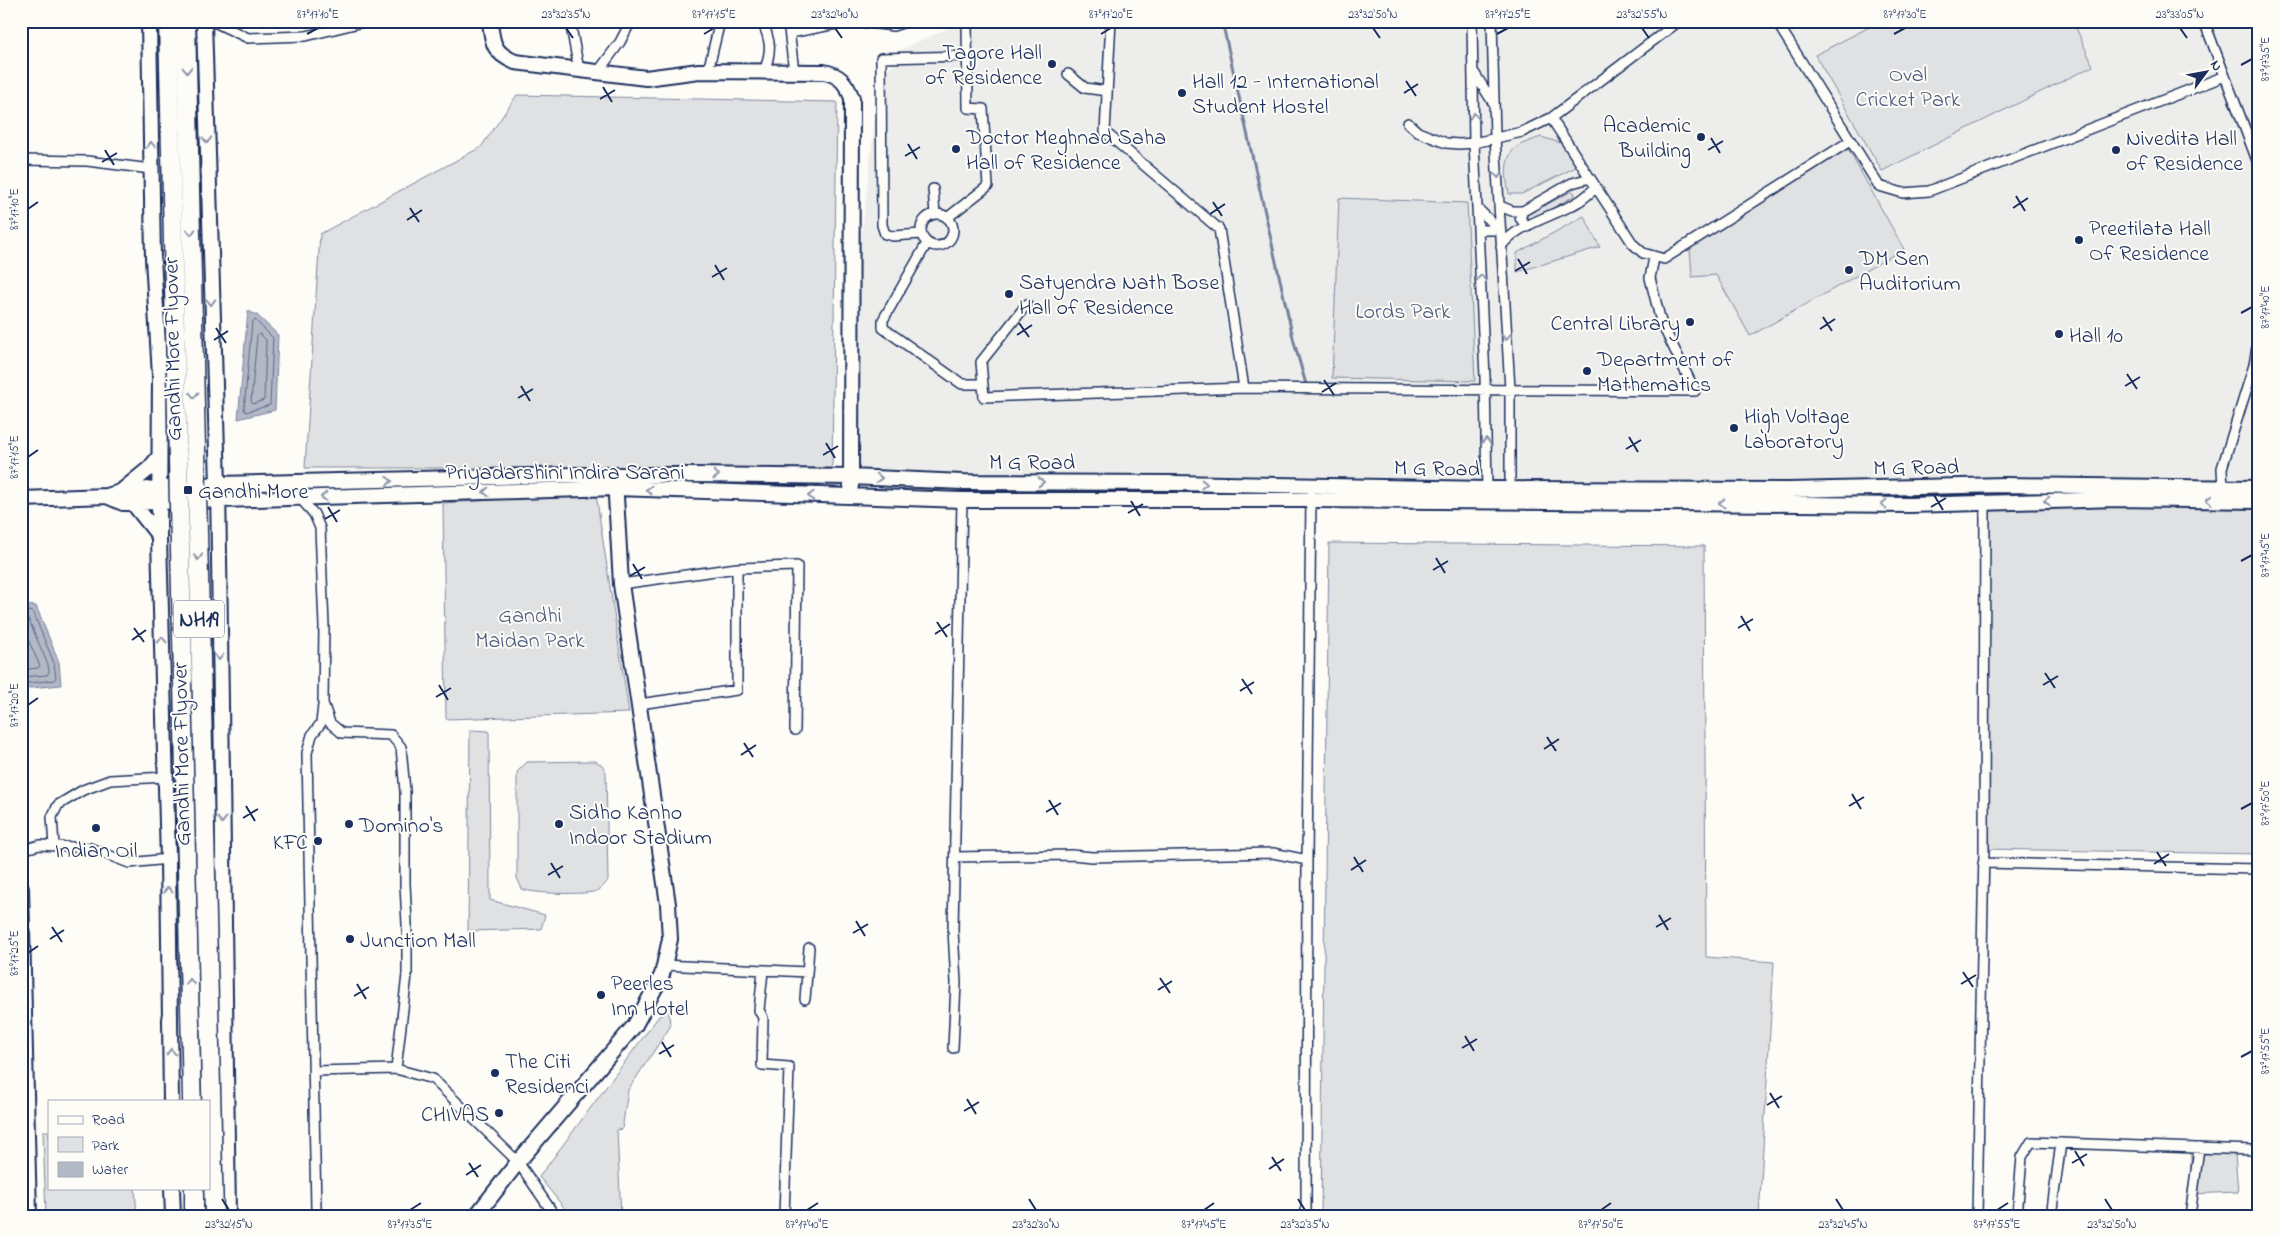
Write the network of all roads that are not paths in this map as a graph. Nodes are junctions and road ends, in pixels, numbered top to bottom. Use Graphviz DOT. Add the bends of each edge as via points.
graph roads {
  1 [pos="149,21"];
  2 [pos="168,21"];
  3 [pos="186,21"];
  4 [pos="204,21"];
  5 [pos="212,21"];
  6 [pos="367,21"];
  7 [pos="490,21"];
  8 [pos="570,21"];
  9 [pos="631,21"];
  10 [pos="720,21"];
  11 [pos="762,21"];
  12 [pos="788,21"];
  13 [pos="853,21"];
  14 [pos="909,21"];
  15 [pos="967,21"];
  16 [pos="1111,21"];
  17 [pos="1472,21"];
  18 [pos="1492,21"];
  19 [pos="1674,21"];
  20 [pos="1776,21"];
  21 [pos="2204,21"];
  22 [pos="790,33"];
  23 [pos="968,56"];
  24 [pos="579,70"];
  25 [pos="708,71"];
  26 [pos="1473,71"];
  27 [pos="598,72"];
  28 [pos="764,72"];
  29 [pos="794,72"];
  30 [pos="1068,74"];
  31 [pos="2225,76"];
  32 [pos="1107,91"];
  33 [pos="1494,104"];
  34 [pos="1551,118"];
  35 [pos="1408,123"];
  36 [pos="1495,137"];
  37 [pos="1850,141"];
  38 [pos="1474,143"];
  39 [pos="21,160"];
  40 [pos="2258,163"];
  41 [pos="151,169"];
  42 [pos="1590,178"];
  43 [pos="1596,187"];
  44 [pos="933,189"];
  45 [pos="1500,206"];
  46 [pos="1478,209"];
  47 [pos="1523,211"];
  48 [pos="935,214"];
  49 [pos="947,218"];
  50 [pos="1527,227"];
  51 [pos="1478,230"];
  52 [pos="1500,230"];
  53 [pos="921,234"];
  54 [pos="927,243"];
  55 [pos="1501,247"];
  56 [pos="1654,258"];
  57 [pos="1027,304"];
  58 [pos="2258,341"];
  59 [pos="983,384"];
  60 [pos="1244,388"];
  61 [pos="1510,389"];
  62 [pos="1485,390"];
  63 [pos="159,456"];
  64 [pos="217,462"];
  65 [pos="851,477"];
  66 [pos="615,482"];
  67 [pos="218,484"];
  68 [pos="254,484"];
  69 [pos="2258,488"];
  70 [pos="2223,489"];
  71 [pos="123,491"];
  72 [pos="1311,493"];
  73 [pos="159,495"];
  74 [pos="1487,495"];
  75 [pos="1510,495"];
  76 [pos="107,496"];
  77 [pos="851,497"];
  78 [pos="300,498"];
  79 [pos="21,499"];
  80 [pos="255,500"];
  81 [pos="962,500"];
  82 [pos="2258,500"];
  83 [pos="218,501"];
  84 [pos="132,502"];
  85 [pos="1985,503"];
  86 [pos="218,522"];
  87 [pos="159,536"];
  88 [pos="737,568"];
  89 [pos="621,584"];
  90 [pos="323,703"];
  91 [pos="639,704"];
  92 [pos="795,730"];
  93 [pos="166,777"];
  94 [pos="54,846"];
  95 [pos="21,850"];
  96 [pos="955,857"];
  97 [pos="168,859"];
  98 [pos="1307,860"];
  99 [pos="1983,863"];
  100 [pos="2258,870"];
  101 [pos="21,888"];
  102 [pos="809,948"];
  103 [pos="664,965"];
  104 [pos="763,970"];
  105 [pos="807,972"];
  106 [pos="805,999"];
  107 [pos="953,1048"];
  108 [pos="396,1069"];
  109 [pos="314,1071"];
  110 [pos="171,1100"];
  111 [pos="192,1100"];
  112 [pos="2061,1143"];
  113 [pos="2199,1148"];
  114 [pos="2252,1150"];
  115 [pos="518,1162"];
  116 [pos="172,1190"];
  117 [pos="194,1190"];
  118 [pos="29,1216"];
  119 [pos="173,1216"];
  120 [pos="194,1216"];
  121 [pos="214,1216"];
  122 [pos="228,1216"];
  123 [pos="319,1216"];
  124 [pos="476,1216"];
  125 [pos="556,1216"];
  126 [pos="784,1216"];
  127 [pos="1306,1216"];
  128 [pos="1977,1216"];
  129 [pos="2017,1216"];
  130 [pos="2051,1216"];
  131 [pos="2190,1216"];
  41 -- 1 [label="street, one-way"];
  111 -- 2 [label="highway, Gandhi More Flyover / NH19, one-way, bridge"];
  3 -- 121 [label="highway, Gandhi More Flyover / NH19, one-way, bridge"];
  4 -- 64 [label="street, one-way"];
  5 -- 6 [label="street" via="248,38 306,36"];
  7 -- 24 [label="street" via="500,55 515,62"];
  8 -- 24 [label="street"];
  9 -- 27 [label="street"];
  10 -- 25 [label="street"];
  11 -- 28 [label="street" via="770,39 770,55"];
  12 -- 22 [label="street"];
  13 -- 14 [label="street" via="893,26"];
  13 -- 22 [label="street"];
  15 -- 23 [label="street"];
  16 -- 32 [label="street"];
  17 -- 26 [label="street"];
  18 -- 33 [label="street"];
  19 -- 34 [label="street" via="1674,25"];
  20 -- 37 [label="street"];
  21 -- 31 [label="street"];
  22 -- 29 [label="street"];
  23 -- 49 [label="street" via="968,108 983,109 988,186"];
  23 -- 53 [label="street" via="881,58 882,225 886,234 892,236"];
  24 -- 27 [label="street"];
  25 -- 27 [label="street" via="646,78"];
  25 -- 28 [label="street"];
  26 -- 33 [label="street"];
  38 -- 26 [label="street, one-way"];
  28 -- 29 [label="street"];
  29 -- 65 [label="street" via="836,74 847,84 852,98"];
  30 -- 32 [label="street" via="1085,88"];
  31 -- 37 [label="street" via="1929,192 1902,193 1879,186"];
  31 -- 40 [label="street"];
  32 -- 60 [label="street" via="1105,132 1219,229"];
  33 -- 36 [label="street"];
  34 -- 36 [label="street" via="1522,132"];
  34 -- 42 [label="street"];
  35 -- 38 [label="street" via="1418,132 1446,143"];
  36 -- 38 [label="street"];
  36 -- 45 [label="street, one-way"];
  37 -- 56 [label="street" via="1664,259"];
  38 -- 46 [label="street"];
  39 -- 41 [label="street" via="87,161"];
  41 -- 63 [label="street" via="160,376"];
  42 -- 43 [label="street"];
  42 -- 47 [label="street" via="1572,183"];
  43 -- 50 [label="street" via="1580,201"];
  43 -- 56 [label="street" via="1633,244"];
  44 -- 48 [label="street"];
  45 -- 47 [label="street"];
  45 -- 52 [label="street"];
  46 -- 51 [label="street"];
  46 -- 52 [label="street"];
  47 -- 50 [label="street" via="1520,218"];
  48 -- 49 [label="street"];
  48 -- 53 [label="street" via="925,219"];
  49 -- 54 [label="street" via="954,230 951,240 937,247"];
  50 -- 55 [label="street"];
  51 -- 52 [label="street"];
  62 -- 51 [label="street, one-way"];
  52 -- 55 [label="street"];
  53 -- 54 [label="street"];
  54 -- 59 [label="street" via="883,320 883,328 962,384"];
  55 -- 61 [label="street, one-way"];
  56 -- 61 [label="street" via="1650,278 1661,322 1695,391"];
  57 -- 59 [label="street" via="981,362"];
  58 -- 70 [label="street" via="2254,365 2222,468"];
  59 -- 60 [label="street" via="984,397"];
  60 -- 62 [label="street"];
  61 -- 62 [label="street"];
  61 -- 75 [label="street"];
  74 -- 62 [label="street, one-way"];
  63 -- 71 [label="street"];
  63 -- 73 [label="street"];
  64 -- 67 [label="street"];
  64 -- 68 [label="street" via="232,476"];
  66 -- 65 [label="street, M G Road, one-way"];
  65 -- 72 [label="street, M G Road, one-way"];
  65 -- 77 [label="street"];
  68 -- 66 [label="street, Priyadarshini Indira Sarani, one-way"];
  77 -- 66 [label="street, Priyadarshini Indira Sarani, one-way"];
  66 -- 78 [label="street, Priyadarshini Indira Sarani, one-way"];
  66 -- 89 [label="street"];
  67 -- 68 [label="street, Priyadarshini Indira Sarani"];
  67 -- 73 [label="street, Priyadarshini Indira Sarani"];
  67 -- 83 [label="street"];
  69 -- 70 [label="street, M G Road"];
  70 -- 75 [label="street, M G Road" via="2005,485"];
  71 -- 73 [label="street, Priyadarshini Indira Sarani"];
  71 -- 76 [label="street, Priyadarshini Indira Sarani"];
  72 -- 74 [label="street, M G Road"];
  72 -- 81 [label="street, Priyadarshini Indira Sarani"];
  72 -- 98 [label="street"];
  73 -- 83 [label="street, Priyadarshini Indira Sarani"];
  73 -- 84 [label="street"];
  73 -- 87 [label="street"];
  74 -- 75 [label="street, M G Road"];
  85 -- 75 [label="street, one-way" via="1900,505"];
  76 -- 79 [label="street, Priyadarshini Indira Sarani"];
  76 -- 84 [label="street" via="123,503"];
  77 -- 81 [label="street, Priyadarshini Indira Sarani"];
  78 -- 80 [label="street, Priyadarshini Indira Sarani"];
  78 -- 90 [label="street" via="314,514 320,528"];
  80 -- 83 [label="street, Priyadarshini Indira Sarani"];
  80 -- 86 [label="street" via="226,510"];
  81 -- 96 [label="street"];
  82 -- 85 [label="street, one-way" via="2117,499"];
  83 -- 86 [label="street"];
  84 -- 87 [label="street"];
  85 -- 99 [label="street"];
  86 -- 122 [label="street, one-way"];
  93 -- 87 [label="street, one-way"];
  88 -- 89 [label="street"];
  88 -- 91 [label="street" via="737,690"];
  88 -- 92 [label="street" via="797,566"];
  89 -- 91 [label="street"];
  90 -- 108 [label="street" via="330,723 342,733 391,735 401,747 405,791 407,958"];
  90 -- 109 [label="street" via="321,722 312,735 307,753"];
  91 -- 103 [label="street" via="668,904 670,939"];
  93 -- 94 [label="street" via="110,780 66,800 58,805 52,817"];
  93 -- 97 [label="street"];
  94 -- 95 [label="street" via="40,845"];
  94 -- 97 [label="street" via="90,848 129,863"];
  96 -- 98 [label="street" via="1273,853"];
  96 -- 107 [label="street"];
  110 -- 97 [label="street, one-way"];
  98 -- 127 [label="street"];
  99 -- 100 [label="street"];
  99 -- 128 [label="street"];
  101 -- 118 [label="street"];
  102 -- 105 [label="street"];
  103 -- 104 [label="street"];
  103 -- 115 [label="street" via="662,975 635,1025"];
  104 -- 105 [label="street"];
  104 -- 126 [label="street" via="758,1010 763,1018 762,1065 789,1067"];
  105 -- 106 [label="street"];
  108 -- 109 [label="street"];
  108 -- 115 [label="street" via="433,1080"];
  109 -- 123 [label="street" via="316,1209"];
  112 -- 113 [label="street"];
  112 -- 129 [label="street" via="2031,1142 2022,1157"];
  112 -- 130 [label="street"];
  113 -- 114 [label="street"];
  113 -- 131 [label="street"];
  115 -- 124 [label="street"];
  115 -- 125 [label="street"];
  116 -- 119 [label="street"];
  117 -- 120 [label="highway"];
}
